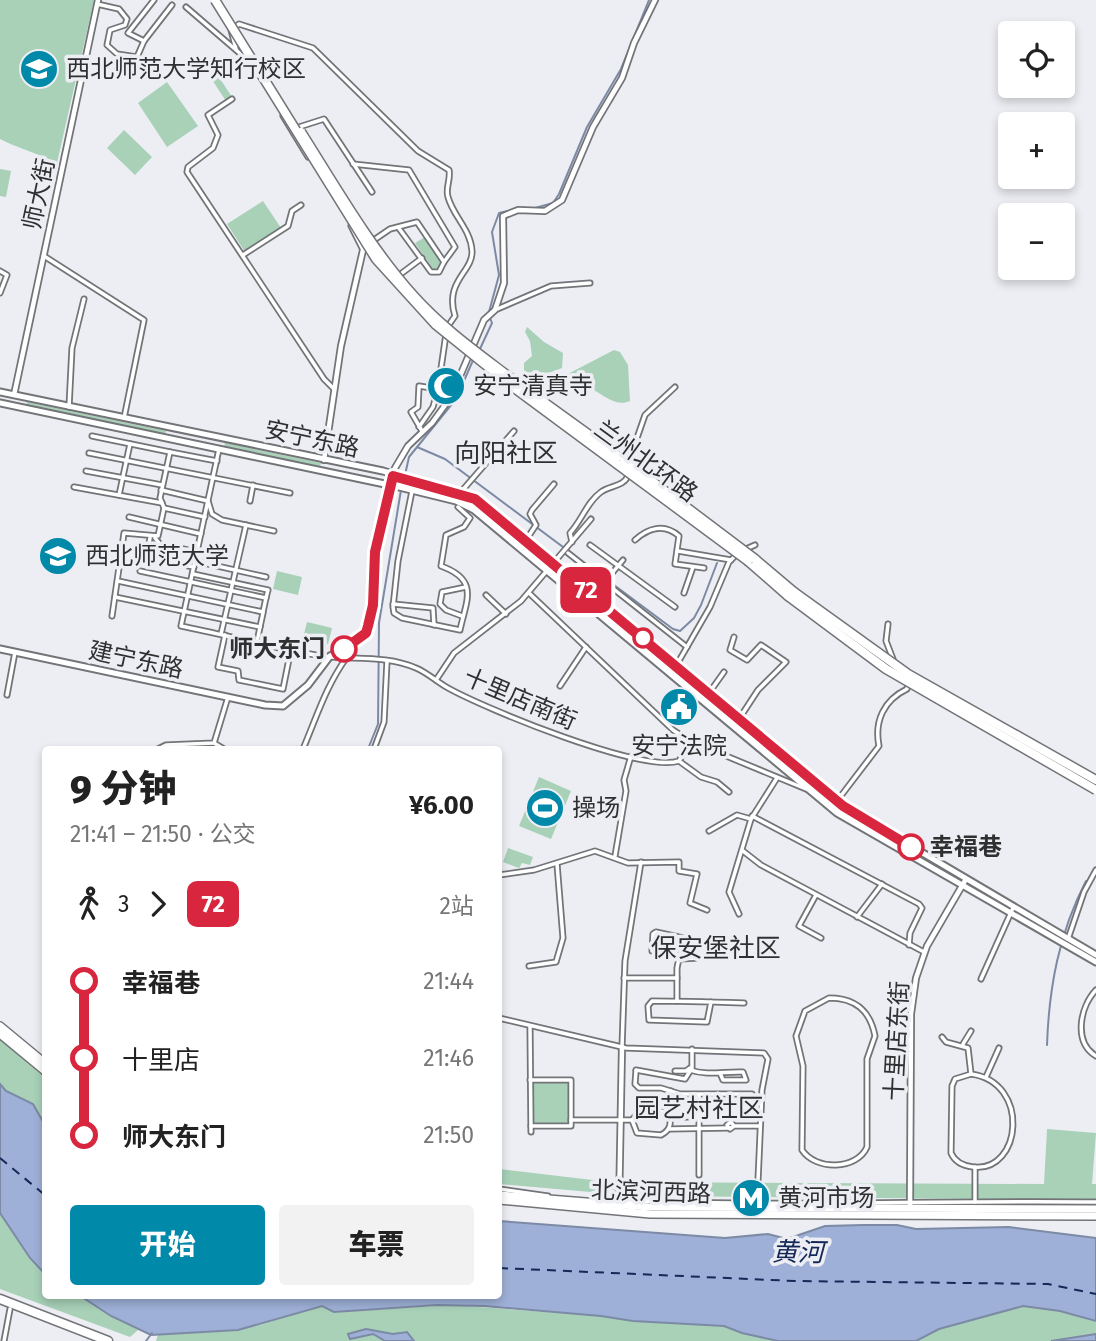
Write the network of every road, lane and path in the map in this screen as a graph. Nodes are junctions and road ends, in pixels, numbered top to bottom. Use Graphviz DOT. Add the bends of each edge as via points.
graph roads {
  1 [pos="154,0"];
  2 [pos="215,0"];
  3 [pos="222,0"];
  4 [pos="655,0"];
  5 [pos="97,2"];
  6 [pos="172,5"];
  7 [pos="186,7"];
  8 [pos="144,41"];
  9 [pos="236,49"];
  10 [pos="232,99"];
  11 [pos="290,131"];
  12 [pos="354,164"];
  13 [pos="372,192"];
  14 [pos="301,205"];
  15 [pos="398,227"];
  16 [pos="363,250"];
  17 [pos="243,255"];
  18 [pos="44,256"];
  19 [pos="422,258"];
  20 [pos="444,262"];
  21 [pos="0,271"];
  22 [pos="402,273"];
  23 [pos="590,283"];
  24 [pos="0,293"];
  25 [pos="84,299"];
  26 [pos="491,313"];
  27 [pos="514,385"];
  28 [pos="676,387"];
  29 [pos="334,389"];
  30 [pos="438,389"];
  31 [pos="0,392"];
  32 [pos="14,396"];
  33 [pos="0,403"];
  34 [pos="69,407"];
  35 [pos="124,418"];
  36 [pos="421,429"];
  37 [pos="514,431"];
  38 [pos="92,436"];
  39 [pos="130,444"];
  40 [pos="219,449"];
  41 [pos="170,452"];
  42 [pos="89,453"];
  43 [pos="324,460"];
  44 [pos="126,461"];
  45 [pos="217,461"];
  46 [pos="396,468"];
  47 [pos="166,469"];
  48 [pos="86,471"];
  49 [pos="322,472"];
  50 [pos="393,476"];
  51 [pos="214,477"];
  52 [pos="123,478"];
  53 [pos="554,484"];
  54 [pos="253,485"];
  55 [pos="390,486"];
  56 [pos="74,487"];
  57 [pos="162,488"];
  58 [pos="410,490"];
  59 [pos="290,493"];
  60 [pos="460,493"];
  61 [pos="119,495"];
  62 [pos="250,500"];
  63 [pos="208,501"];
  64 [pos="163,506"];
  65 [pos="458,508"];
  66 [pos="129,517"];
  67 [pos="205,517"];
  68 [pos="592,519"];
  69 [pos="160,525"];
  70 [pos="246,525"];
  71 [pos="274,531"];
  72 [pos="201,534"];
  73 [pos="152,538"];
  74 [pos="526,540"];
  75 [pos="635,540"];
  76 [pos="572,542"];
  77 [pos="590,545"];
  78 [pos="754,545"];
  79 [pos="567,551"];
  80 [pos="678,551"];
  81 [pos="197,552"];
  82 [pos="121,554"];
  83 [pos="146,558"];
  84 [pos="623,560"];
  85 [pos="731,560"];
  86 [pos="195,561"];
  87 [pos="555,564"];
  88 [pos="618,566"];
  89 [pos="194,567"];
  90 [pos="693,567"];
  91 [pos="704,568"];
  92 [pos="236,570"];
  93 [pos="140,571"];
  94 [pos="547,572"];
  95 [pos="193,573"];
  96 [pos="266,577"];
  97 [pos="191,580"];
  98 [pos="606,580"];
  99 [pos="117,581"];
  100 [pos="233,582"];
  101 [pos="466,587"];
  102 [pos="231,590"];
  103 [pos="529,593"];
  104 [pos="684,593"];
  105 [pos="188,594"];
  106 [pos="791,594"];
  107 [pos="486,595"];
  108 [pos="593,596"];
  109 [pos="115,597"];
  110 [pos="266,598"];
  111 [pos="228,604"];
  112 [pos="393,604"];
  113 [pos="440,604"];
  114 [pos="675,607"];
  115 [pos="433,608"];
  116 [pos="184,611"];
  117 [pos="263,612"];
  118 [pos="506,614"];
  119 [pos="112,616"];
  120 [pos="463,616"];
  121 [pos="224,620"];
  122 [pos="888,624"];
  123 [pos="434,625"];
  124 [pos="260,628"];
  125 [pos="223,635"];
  126 [pos="734,637"];
  127 [pos="257,642"];
  128 [pos="586,647"];
  129 [pos="687,647"];
  130 [pos="0,649"];
  131 [pos="291,649"];
  132 [pos="15,652"];
  133 [pos="330,656"];
  134 [pos="348,656"];
  135 [pos="385,661"];
  136 [pos="677,666"];
  137 [pos="724,672"];
  138 [pos="436,680"];
  139 [pos="560,686"];
  140 [pos="709,694"];
  141 [pos="7,695"];
  142 [pos="228,697"];
  143 [pos="739,719"];
  144 [pos="690,741"];
  145 [pos="214,743"];
  146 [pos="164,746"];
  147 [pos="219,746"];
  148 [pos="304,746"];
  149 [pos="375,746"];
  150 [pos="631,756"];
  151 [pos="679,761"];
  152 [pos="777,778"];
  153 [pos="1096,780"];
  154 [pos="818,785"];
  155 [pos="810,788"];
  156 [pos="1096,790"];
  157 [pos="729,792"];
  158 [pos="837,801"];
  159 [pos="752,817"];
  160 [pos="709,831"];
  161 [pos="743,851"];
  162 [pos="615,856"];
  163 [pos="641,863"];
  164 [pos="557,864"];
  165 [pos="1096,870"];
  166 [pos="502,874"];
  167 [pos="966,880"];
  168 [pos="882,884"];
  169 [pos="961,886"];
  170 [pos="816,895"];
  171 [pos="707,910"];
  172 [pos="1011,910"];
  173 [pos="738,914"];
  174 [pos="857,917"];
  175 [pos="821,938"];
  176 [pos="1064,940"];
  177 [pos="909,945"];
  178 [pos="652,951"];
  179 [pos="925,952"];
  180 [pos="1096,955"];
  181 [pos="699,958"];
  182 [pos="679,959"];
  183 [pos="1096,962"];
  184 [pos="529,966"];
  185 [pos="624,978"];
  186 [pos="677,978"];
  187 [pos="981,979"];
  188 [pos="1096,990"];
  189 [pos="677,1001"];
  190 [pos="711,1002"];
  191 [pos="744,1003"];
  192 [pos="502,1019"];
  193 [pos="530,1026"];
  194 [pos="0,1027"];
  195 [pos="971,1031"];
  196 [pos="0,1034"];
  197 [pos="942,1037"];
  198 [pos="963,1044"];
  199 [pos="622,1047"];
  200 [pos="999,1048"];
  201 [pos="692,1049"];
  202 [pos="1096,1056"];
  203 [pos="42,1061"];
  204 [pos="691,1068"];
  205 [pos="42,1069"];
  206 [pos="675,1071"];
  207 [pos="720,1073"];
  208 [pos="971,1074"];
  209 [pos="986,1077"];
  210 [pos="530,1080"];
  211 [pos="671,1091"];
  212 [pos="752,1094"];
  213 [pos="699,1095"];
  214 [pos="656,1109"];
  215 [pos="670,1117"];
  216 [pos="699,1118"];
  217 [pos="571,1120"];
  218 [pos="619,1120"];
  219 [pos="632,1120"];
  220 [pos="531,1126"];
  221 [pos="760,1126"];
  222 [pos="669,1129"];
  223 [pos="699,1129"];
  224 [pos="531,1132"];
  225 [pos="802,1143"];
  226 [pos="975,1167"];
  227 [pos="699,1175"];
  228 [pos="502,1192"];
  229 [pos="502,1200"];
  230 [pos="975,1202"];
  231 [pos="1096,1202"];
  232 [pos="619,1206"];
  233 [pos="757,1206"];
  234 [pos="910,1209"];
  235 [pos="1096,1209"];
  236 [pos="1096,1216"];
  237 [pos="0,1301"];
  238 [pos="10,1309"];
  239 [pos="4,1341"];
  240 [pos="95,1341"];
  241 [pos="108,1341"];
  1 -- 8 [label="street" via="128,33"];
  2 -- 27 [label="highway, 兰州北环路, bridge" via="376,259 436,325"];
  3 -- 27 [label="highway, 兰州北环路, bridge" via="381,254 414,296"];
  4 -- 26 [label="street" via="562,201 545,211 518,210 503,216 504,283"];
  5 -- 8 [label="street" via="119,9 127,19 124,26 110,30 107,45 117,54 137,57"];
  5 -- 18 [label="street, 师大街"];
  6 -- 8 [label="street"];
  7 -- 9 [label="street"];
  9 -- 11 [label="street" via="265,83"];
  9 -- 30 [label="street" via="231,30 239,24 313,48 418,151 449,170 448,198 470,238 472,255 455,282 451,303 455,316 445,339"];
  10 -- 17 [label="street" via="208,115 218,135 213,148 187,172"];
  11 -- 12 [label="street" via="324,119"];
  11 -- 16 [label="street" via="350,221"];
  12 -- 13 [label="street"];
  12 -- 20 [label="street" via="409,170 455,247"];
  14 -- 17 [label="street" via="292,211 288,226"];
  15 -- 16 [label="street"];
  15 -- 19 [label="street"];
  15 -- 20 [label="street" via="417,222"];
  16 -- 29 [label="street"];
  17 -- 29 [label="street"];
  18 -- 32 [label="street, 师大街"];
  18 -- 35 [label="street" via="144,320"];
  19 -- 20 [label="street" via="433,274"];
  19 -- 22 [label="street"];
  21 -- 24 [label="street" via="7,275"];
  23 -- 26 [label="street" via="551,286"];
  25 -- 34 [label="street" via="72,348"];
  26 -- 36 [label="street" via="456,387 432,424"];
  27 -- 106 [label="highway, 兰州北环路, bridge" via="752,560"];
  28 -- 76 [label="street" via="645,415 627,467 629,478 594,499 570,533"];
  29 -- 43 [label="street"];
  30 -- 36 [label="street"];
  30 -- 36 [label="street" via="419,386 418,407 411,412"];
  31 -- 32 [label="main road, 安宁东路"];
  32 -- 34 [label="main road, 安宁东路"];
  33 -- 40 [label="main road, 安宁东路"];
  34 -- 35 [label="main road, 安宁东路"];
  35 -- 43 [label="main road, 安宁东路"];
  36 -- 46 [label="street"];
  37 -- 60 [label="street"];
  38 -- 39 [label="street"];
  39 -- 41 [label="street"];
  39 -- 44 [label="street"];
  40 -- 45 [label="street"];
  40 -- 49 [label="main road, 安宁东路"];
  41 -- 45 [label="street"];
  41 -- 47 [label="street"];
  42 -- 44 [label="street"];
  43 -- 49 [label="street"];
  43 -- 50 [label="main road, 安宁东路"];
  44 -- 47 [label="street"];
  44 -- 52 [label="street"];
  45 -- 51 [label="street"];
  46 -- 50 [label="street"];
  47 -- 51 [label="street"];
  47 -- 57 [label="street"];
  48 -- 52 [label="street"];
  49 -- 55 [label="main road, 安宁东路"];
  50 -- 55 [label="main road"];
  50 -- 60 [label="main road, 安宁东路"];
  51 -- 54 [label="street"];
  51 -- 63 [label="street"];
  52 -- 57 [label="street"];
  52 -- 61 [label="street"];
  53 -- 74 [label="street" via="530,514 535,527"];
  54 -- 59 [label="street"];
  54 -- 62 [label="street"];
  55 -- 58 [label="main road, 安宁东路"];
  55 -- 133 [label="main road" via="375,552 368,626 353,644"];
  56 -- 61 [label="street"];
  57 -- 63 [label="street"];
  57 -- 64 [label="street"];
  58 -- 94 [label="main road, 安宁东路" via="474,510"];
  58 -- 112 [label="street"];
  60 -- 74 [label="main road, 安宁东路" via="475,499"];
  61 -- 64 [label="street"];
  63 -- 67 [label="street"];
  63 -- 70 [label="street" via="212,514"];
  64 -- 67 [label="street"];
  64 -- 69 [label="street"];
  65 -- 101 [label="street" via="470,518 464,527 446,535 442,566 456,571"];
  66 -- 69 [label="street"];
  67 -- 72 [label="street"];
  68 -- 76 [label="street"];
  69 -- 72 [label="street"];
  69 -- 73 [label="street"];
  70 -- 71 [label="street"];
  70 -- 92 [label="street"];
  72 -- 81 [label="street"];
  73 -- 81 [label="street"];
  73 -- 82 [label="street" via="124,533"];
  73 -- 83 [label="street"];
  74 -- 87 [label="main road, 安宁东路"];
  75 -- 80 [label="street" via="652,528 667,528 679,536"];
  76 -- 79 [label="street"];
  77 -- 88 [label="street"];
  78 -- 85 [label="street"];
  79 -- 87 [label="street"];
  79 -- 98 [label="street"];
  80 -- 85 [label="street"];
  80 -- 90 [label="street" via="676,564"];
  81 -- 86 [label="street"];
  82 -- 83 [label="street"];
  82 -- 99 [label="street"];
  83 -- 89 [label="street"];
  84 -- 88 [label="street"];
  85 -- 129 [label="street"];
  86 -- 89 [label="street"];
  86 -- 92 [label="street"];
  87 -- 94 [label="street"];
  87 -- 108 [label="main road, 安宁东路"];
  88 -- 98 [label="street"];
  88 -- 114 [label="street"];
  89 -- 95 [label="street"];
  90 -- 91 [label="street"];
  90 -- 104 [label="street"];
  92 -- 96 [label="street"];
  92 -- 100 [label="street"];
  93 -- 97 [label="street"];
  94 -- 103 [label="street"];
  94 -- 155 [label="main road, 安宁东路"];
  95 -- 97 [label="street"];
  95 -- 100 [label="street"];
  97 -- 102 [label="street"];
  97 -- 105 [label="street"];
  98 -- 108 [label="street"];
  98 -- 129 [label="street"];
  99 -- 105 [label="street"];
  99 -- 109 [label="street"];
  100 -- 102 [label="street"];
  100 -- 110 [label="street" via="268,590"];
  101 -- 113 [label="street" via="442,593"];
  101 -- 120 [label="street" via="468,604"];
  102 -- 110 [label="street"];
  102 -- 111 [label="street"];
  103 -- 118 [label="street"];
  103 -- 128 [label="street"];
  105 -- 111 [label="street"];
  105 -- 116 [label="street"];
  106 -- 153 [label="highway, 兰州北环路, bridge" via="908,674"];
  106 -- 156 [label="highway, 兰州北环路, bridge" via="886,669"];
  107 -- 118 [label="street"];
  108 -- 136 [label="main road, 安宁东路"];
  109 -- 116 [label="street"];
  109 -- 119 [label="street"];
  110 -- 117 [label="street"];
  111 -- 117 [label="street"];
  111 -- 121 [label="street"];
  112 -- 115 [label="street"];
  112 -- 123 [label="street" via="394,613 402,618"];
  113 -- 115 [label="street"];
  113 -- 120 [label="street"];
  115 -- 123 [label="street"];
  116 -- 121 [label="street"];
  116 -- 125 [label="street, 十里店南街" via="181,626"];
  117 -- 124 [label="street"];
  118 -- 138 [label="street" via="454,653"];
  120 -- 123 [label="street" via="460,630"];
  121 -- 124 [label="street"];
  121 -- 125 [label="street"];
  122 -- 158 [label="street" via="886,641 907,689 895,695 878,720 879,746"];
  124 -- 127 [label="street"];
  125 -- 127 [label="street, 十里店南街"];
  125 -- 131 [label="street" via="218,667 238,671 239,680 283,689"];
  126 -- 143 [label="street" via="730,650 747,660 761,645 786,662 758,690"];
  127 -- 131 [label="street, 十里店南街"];
  128 -- 139 [label="street"];
  128 -- 144 [label="street" via="661,721"];
  129 -- 136 [label="street"];
  130 -- 132 [label="main road, 建宁东路"];
  131 -- 133 [label="street, 十里店南街"];
  132 -- 141 [label="street"];
  132 -- 142 [label="main road, 建宁东路"];
  133 -- 134 [label="street, 十里店南街"];
  133 -- 142 [label="main road, 建宁东路" via="289,703 276,707"];
  134 -- 135 [label="street, 十里店南街"];
  134 -- 148 [label="street" via="317,707"];
  135 -- 138 [label="street, 十里店南街" via="413,667"];
  135 -- 149 [label="street" via="384,722"];
  136 -- 140 [label="main road, 安宁东路"];
  137 -- 140 [label="street"];
  138 -- 150 [label="street, 十里店南街" via="543,730"];
  140 -- 143 [label="main road, 安宁东路"];
  142 -- 145 [label="street"];
  143 -- 154 [label="main road, 安宁东路"];
  144 -- 151 [label="street"];
  144 -- 152 [label="street"];
  145 -- 146 [label="street"];
  145 -- 147 [label="street"];
  150 -- 151 [label="street, 十里店南街"];
  150 -- 162 [label="street"];
  151 -- 157 [label="street"];
  152 -- 155 [label="street"];
  152 -- 159 [label="street"];
  154 -- 155 [label="street"];
  154 -- 158 [label="main road, 安宁东路"];
  155 -- 169 [label="main road, 安宁东路" via="838,813"];
  158 -- 167 [label="main road, 安宁东路"];
  159 -- 160 [label="street" via="737,815"];
  159 -- 161 [label="street"];
  159 -- 168 [label="street"];
  161 -- 170 [label="street"];
  161 -- 173 [label="street" via="729,892"];
  162 -- 163 [label="street"];
  162 -- 164 [label="street" via="595,851"];
  163 -- 171 [label="street" via="679,862 679,871 697,874 690,903"];
  163 -- 185 [label="street"];
  164 -- 166 [label="street"];
  164 -- 184 [label="street" via="564,938 556,962"];
  165 -- 176 [label="street"];
  167 -- 169 [label="street, 十里店东街"];
  167 -- 172 [label="main road, 安宁东路"];
  168 -- 174 [label="street"];
  168 -- 177 [label="street" via="921,906"];
  169 -- 172 [label="main road, 安宁东路"];
  169 -- 179 [label="street, 十里店东街"];
  170 -- 174 [label="street"];
  170 -- 175 [label="street" via="799,926"];
  172 -- 176 [label="main road, 安宁东路"];
  172 -- 187 [label="street"];
  174 -- 177 [label="street"];
  176 -- 180 [label="main road, 安宁东路"];
  176 -- 183 [label="main road, 安宁东路"];
  177 -- 179 [label="street"];
  178 -- 182 [label="street" via="656,932 683,938"];
  179 -- 234 [label="street, 十里店东街" via="911,1014"];
  181 -- 182 [label="street"];
  182 -- 186 [label="street"];
  185 -- 186 [label="street"];
  185 -- 199 [label="street"];
  186 -- 189 [label="street"];
  188 -- 202 [label="street" via="1088,999 1082,1032 1086,1047"];
  189 -- 190 [label="street"];
  189 -- 190 [label="street" via="652,1001 649,1020 707,1022"];
  190 -- 191 [label="street"];
  192 -- 193 [label="street"];
  193 -- 199 [label="street"];
  193 -- 210 [label="street"];
  194 -- 203 [label="main road"];
  195 -- 198 [label="street"];
  196 -- 205 [label="main road"];
  197 -- 198 [label="street"];
  198 -- 208 [label="street" via="970,1053"];
  199 -- 201 [label="street"];
  199 -- 218 [label="street"];
  200 -- 209 [label="street"];
  201 -- 204 [label="street"];
  201 -- 221 [label="street" via="757,1050 766,1055"];
  204 -- 206 [label="street"];
  204 -- 207 [label="street"];
  204 -- 211 [label="street" via="682,1079 635,1070 639,1088"];
  207 -- 207 [label="street" via="745,1073 746,1080 723,1080"];
  208 -- 209 [label="street"];
  208 -- 226 [label="street" via="955,1079 952,1086 951,1150 955,1160"];
  209 -- 226 [label="street" via="1001,1087 1014,1121 1005,1152 989,1165"];
  210 -- 217 [label="street" via="571,1080"];
  210 -- 220 [label="street"];
  211 -- 213 [label="street"];
  211 -- 214 [label="street"];
  212 -- 213 [label="street"];
  213 -- 216 [label="street"];
  214 -- 215 [label="street"];
  214 -- 219 [label="street" via="641,1109"];
  215 -- 216 [label="street"];
  215 -- 222 [label="street"];
  216 -- 223 [label="street"];
  217 -- 218 [label="street"];
  217 -- 220 [label="street" via="571,1126"];
  218 -- 219 [label="street"];
  218 -- 232 [label="street"];
  219 -- 222 [label="street" via="640,1135 661,1135"];
  220 -- 224 [label="street"];
  221 -- 223 [label="street" via="729,1122 728,1128"];
  221 -- 233 [label="street"];
  222 -- 223 [label="street"];
  223 -- 227 [label="street"];
  225 -- 225 [label="street" via="806,1156 836,1166 862,1156 867,1147 867,1059 875,1035 866,1011 842,998 816,1002 799,1023"];
  226 -- 230 [label="street"];
  228 -- 232 [label="main road, 北滨河西路"];
  229 -- 232 [label="main road, 北滨河西路" via="604,1210"];
  230 -- 231 [label="street"];
  230 -- 234 [label="street"];
  232 -- 233 [label="main road, 北滨河西路"];
  232 -- 234 [label="main road, 北滨河西路"];
  233 -- 234 [label="main road, 北滨河西路"];
  234 -- 235 [label="main road, 北滨河西路"];
  234 -- 236 [label="main road, 北滨河西路"];
  237 -- 238 [label="highway"];
  237 -- 241 [label="highway"];
  238 -- 239 [label="street"];
  238 -- 240 [label="highway"];
}
